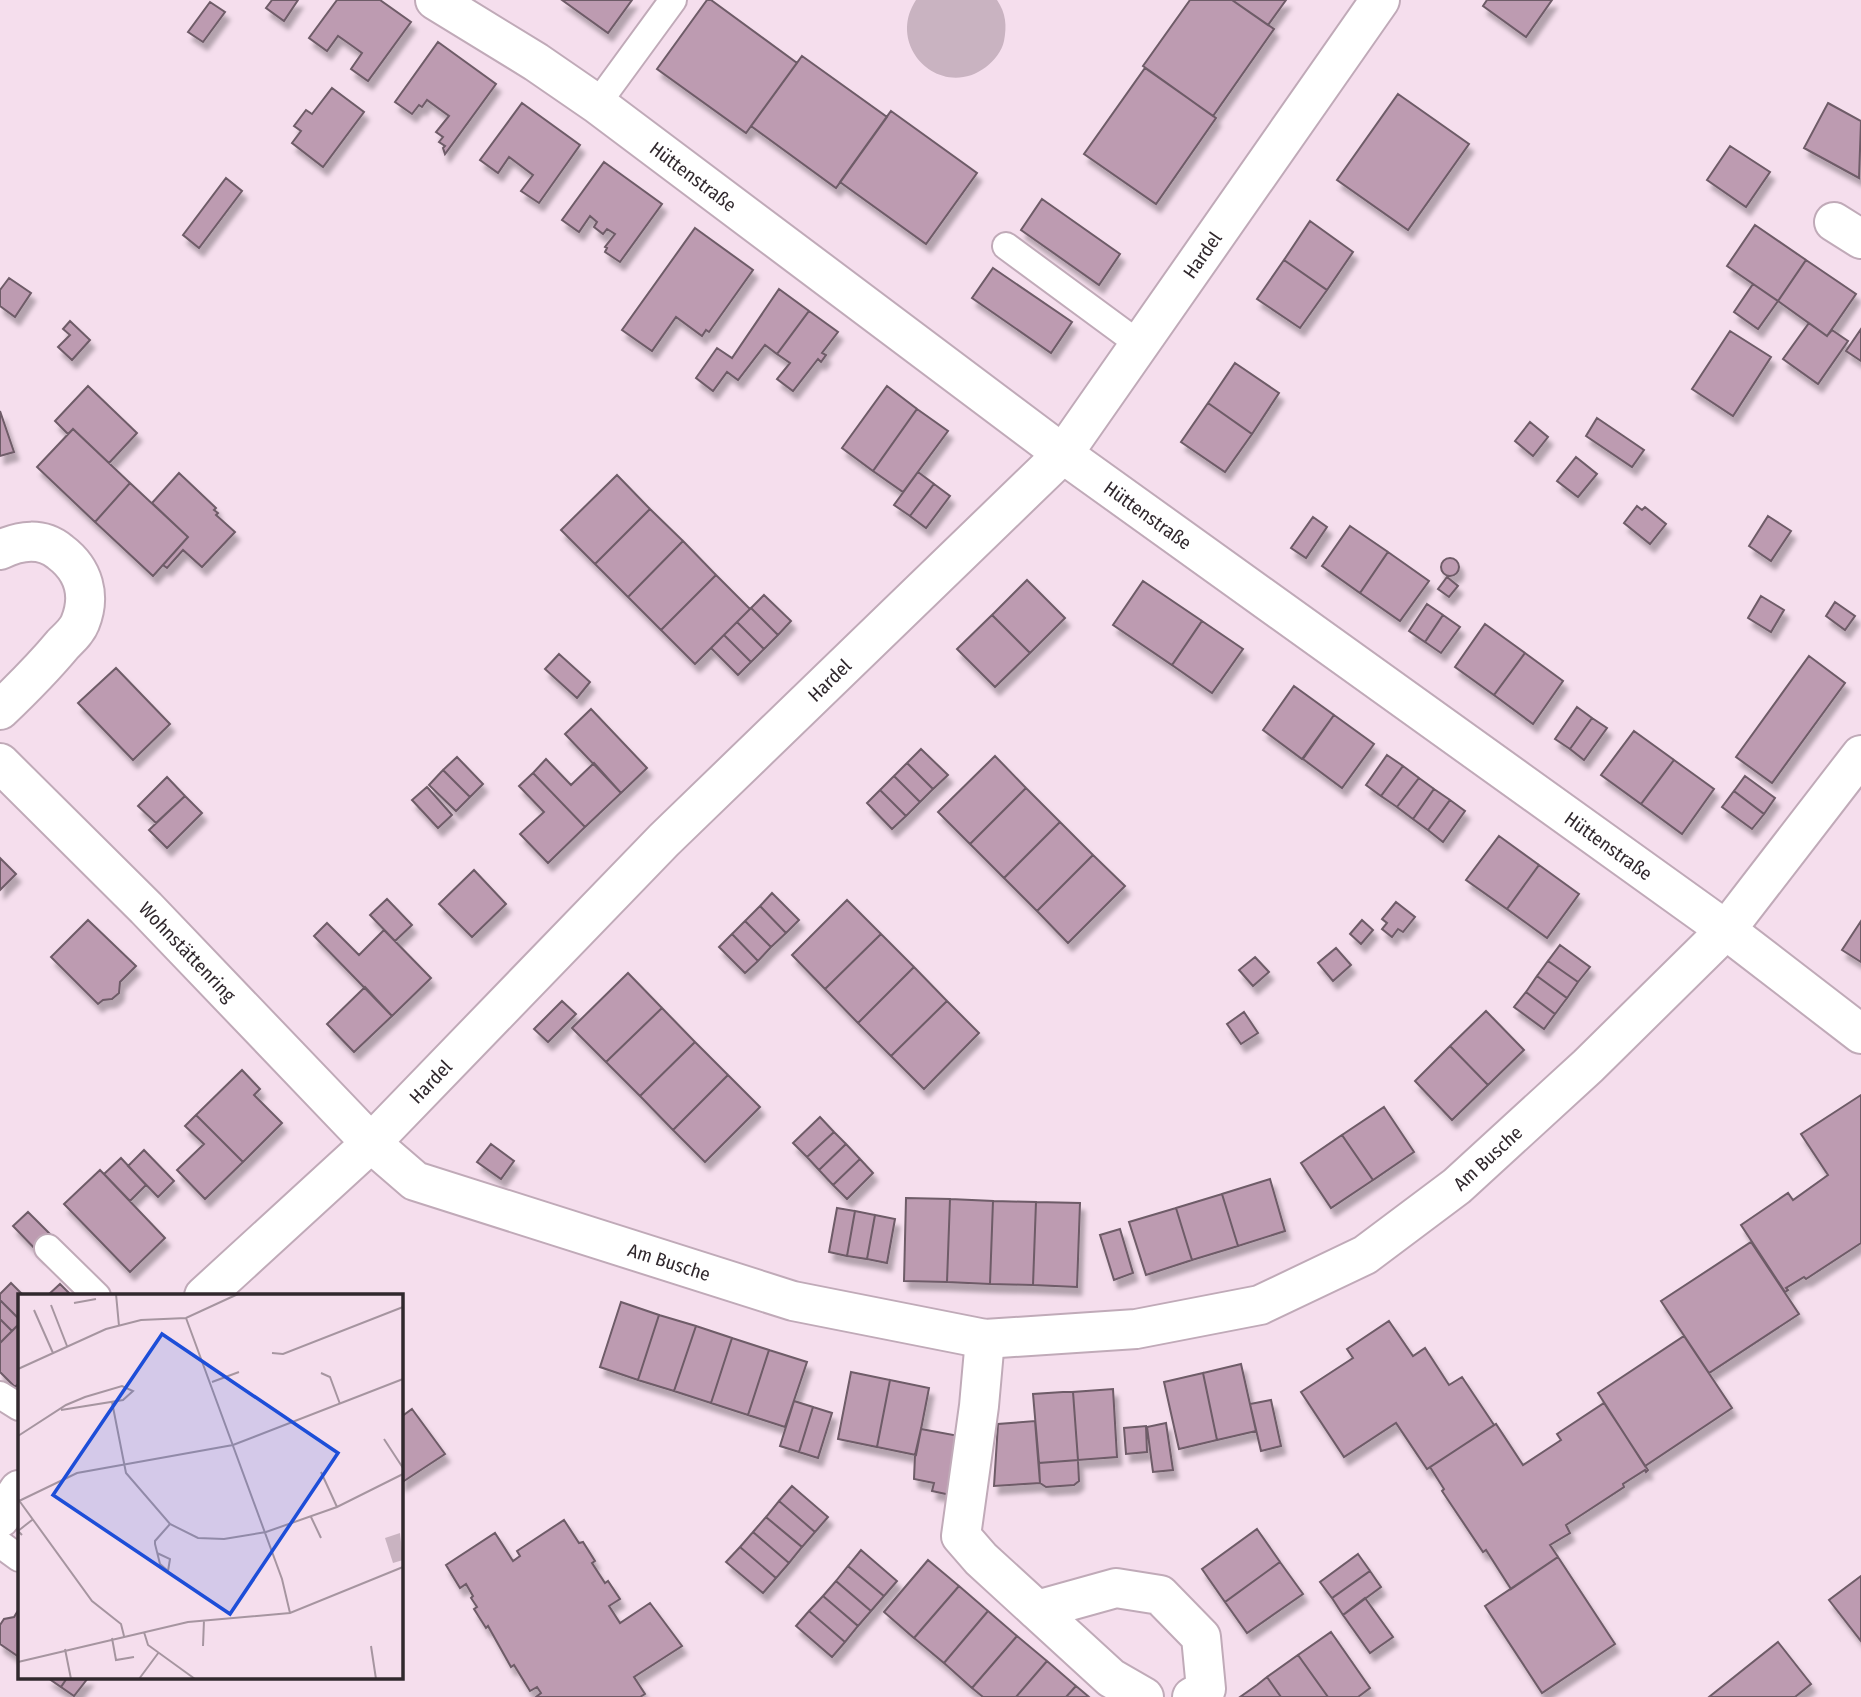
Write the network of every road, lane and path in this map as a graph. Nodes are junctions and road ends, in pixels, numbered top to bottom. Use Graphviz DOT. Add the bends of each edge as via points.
graph roads {
  1 [pos="435,0"];
  2 [pos="673,0"];
  3 [pos="1380,0"];
  4 [pos="597,104"];
  5 [pos="1006,246"];
  6 [pos="1139,344"];
  7 [pos="1063,454"];
  8 [pos="0,550"];
  9 [pos="0,710"];
  10 [pos="1861,755"];
  11 [pos="0,763"];
  12 [pos="1726,930"];
  13 [pos="1861,1034"];
  14 [pos="371,1143"];
  15 [pos="48,1248"];
  16 [pos="95,1294"];
  17 [pos="206,1294"];
  18 [pos="985,1339"];
  19 [pos="0,1395"];
  20 [pos="18,1406"];
  21 [pos="18,1491"];
  22 [pos="0,1518"];
  23 [pos="0,1544"];
  24 [pos="18,1557"];
  25 [pos="1037,1610"];
  26 [pos="1144,1697"];
  27 [pos="1192,1697"];
  1 -- 4 [label="street, Hüttenstraße"];
  2 -- 4 [label="lane"];
  3 -- 6 [label="street, Hardel"];
  4 -- 7 [label="street, Hüttenstraße"];
  5 -- 6 [label="lane"];
  6 -- 7 [label="street, Hardel"];
  7 -- 12 [label="street, Hüttenstraße"];
  7 -- 14 [label="street, Hardel" via="664,840"];
  8 -- 9 [label="street" via="35,541 51,545 81,576 87,598 79,625"];
  10 -- 12 [label="street, Am Busche"];
  11 -- 14 [label="street, Wohnstättenring"];
  12 -- 13 [label="street, Hüttenstraße"];
  12 -- 18 [label="street, Am Busche" via="1457,1186 1365,1255 1260,1305 1136,1328"];
  14 -- 17 [label="street, Hardel"];
  14 -- 18 [label="street, Am Busche" via="415,1181 441,1190 793,1301"];
  15 -- 16 [label="lane"];
  18 -- 25 [label="street" via="961,1536"];
  19 -- 20 [label="lane"];
  21 -- 22 [label="street"];
  23 -- 24 [label="lane"];
  25 -- 26 [label="street" via="1111,1678"];
  25 -- 27 [label="street" via="1116,1588 1160,1595 1201,1637 1206,1689"];
}
